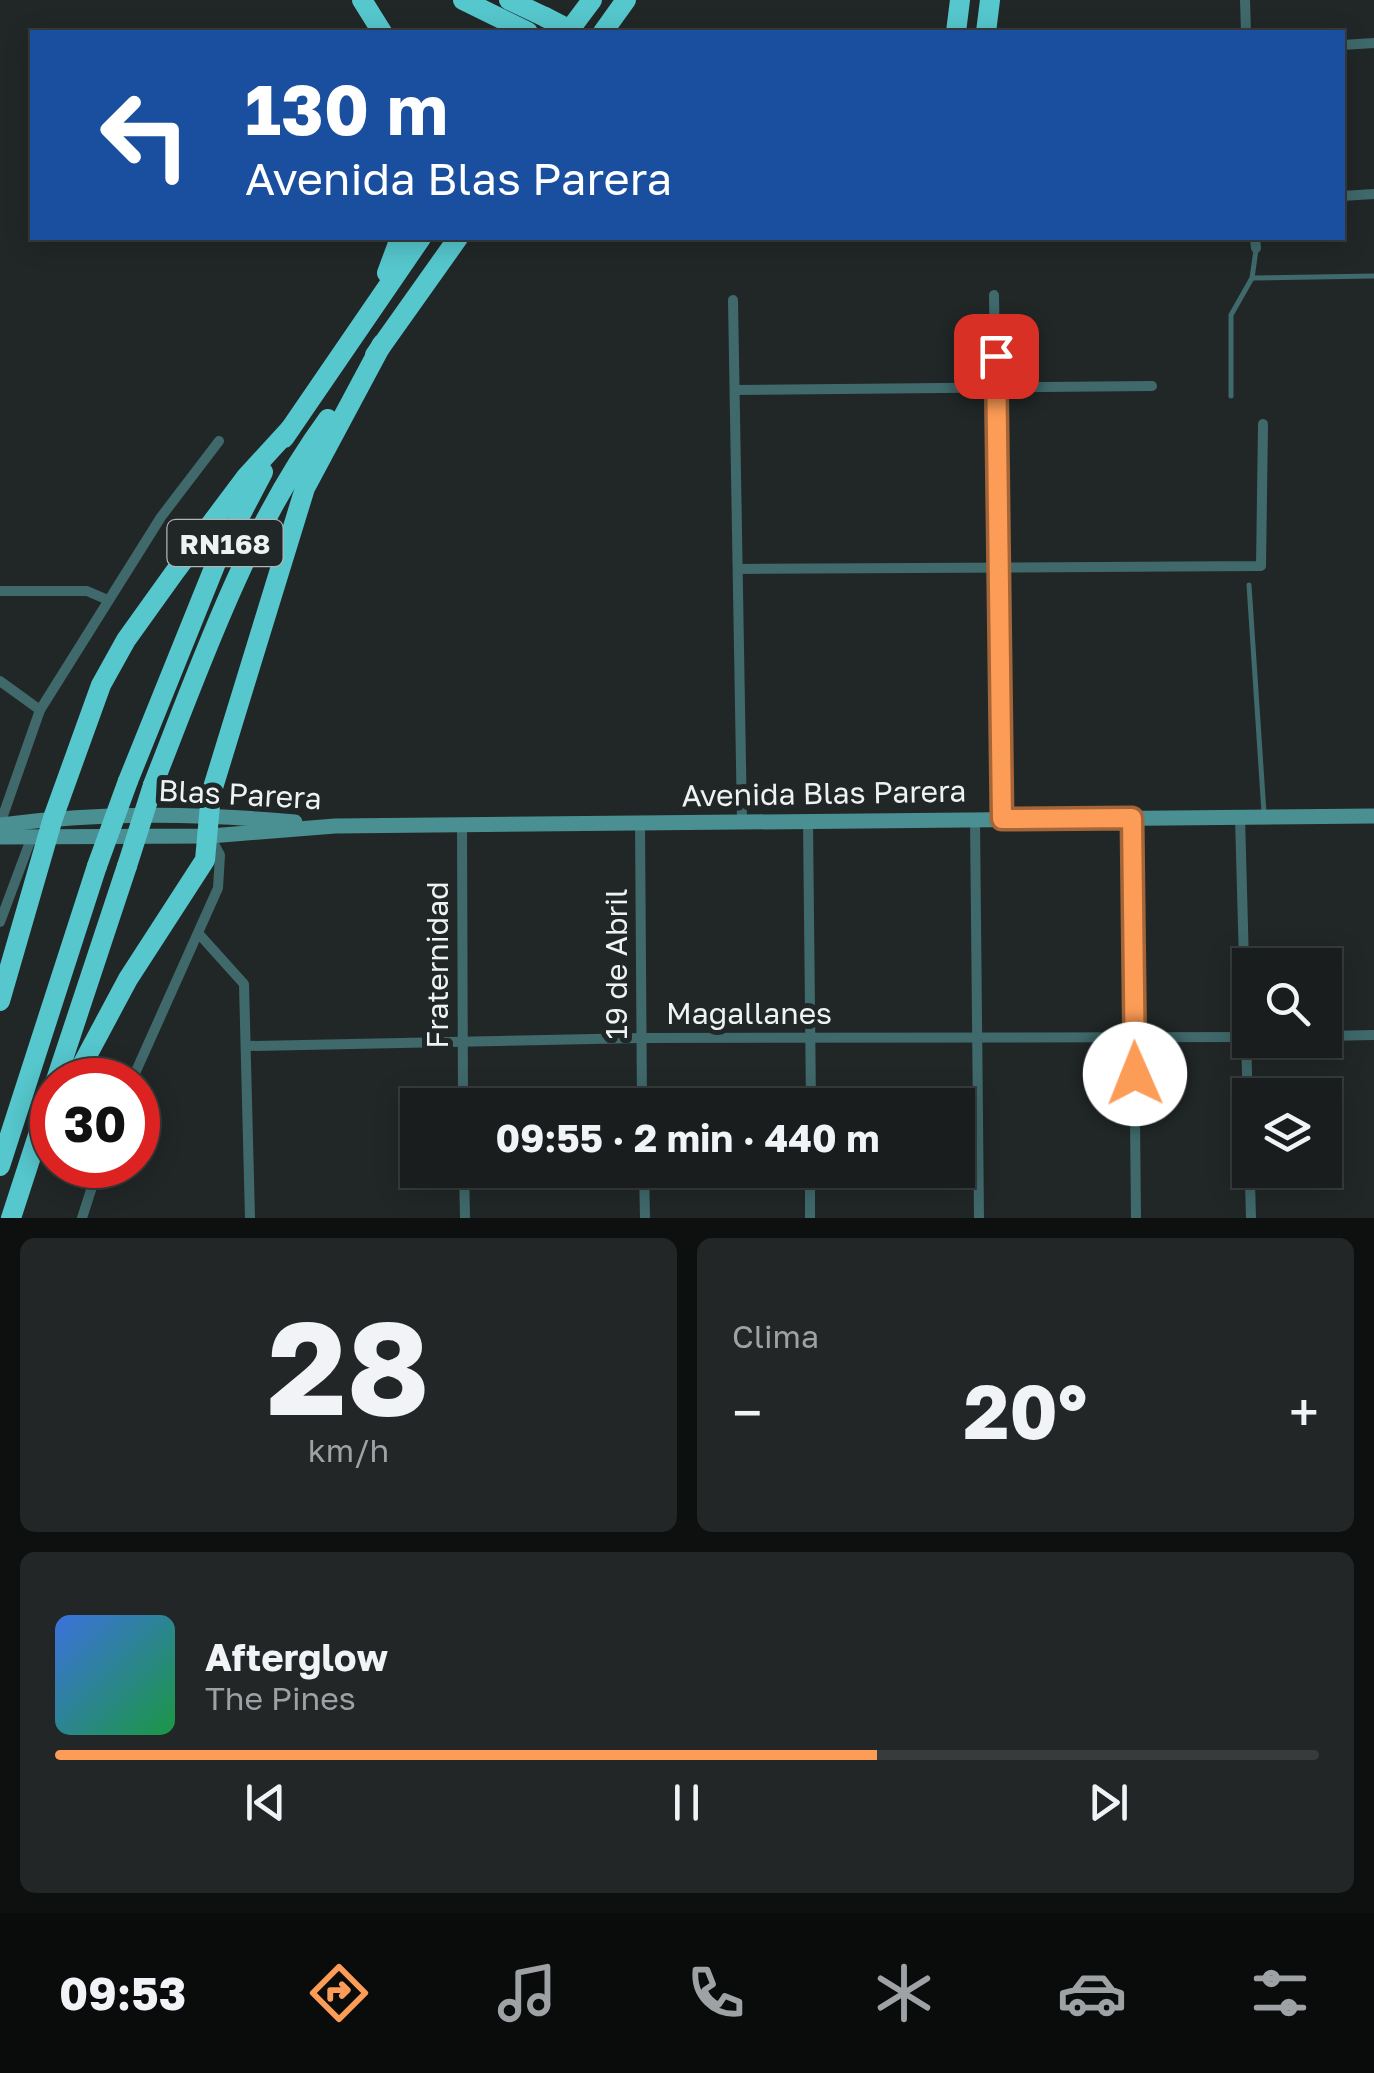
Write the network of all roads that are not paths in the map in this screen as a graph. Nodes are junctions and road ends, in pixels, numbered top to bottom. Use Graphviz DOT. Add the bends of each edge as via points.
graph roads {
  1 [pos="362,0"];
  2 [pos="463,0"];
  3 [pos="509,0"];
  4 [pos="592,0"];
  5 [pos="626,0"];
  6 [pos="960,0"];
  7 [pos="990,0"];
  8 [pos="1245,0"];
  9 [pos="381,30"];
  10 [pos="524,30"];
  11 [pos="568,30"];
  12 [pos="572,30"];
  13 [pos="604,30"];
  14 [pos="956,30"];
  15 [pos="986,30"];
  16 [pos="1246,30"];
  17 [pos="1374,43"];
  18 [pos="1345,45"];
  19 [pos="1374,194"];
  20 [pos="1345,196"];
  21 [pos="399,240"];
  22 [pos="420,240"];
  23 [pos="457,240"];
  24 [pos="1256,243"];
  25 [pos="1374,276"];
  26 [pos="1252,278"];
  27 [pos="994,295"];
  28 [pos="734,300"];
  29 [pos="358,325"];
  30 [pos="382,344"];
  31 [pos="996,386"];
  32 [pos="1152,386"];
  33 [pos="735,390"];
  34 [pos="1231,396"];
  35 [pos="1262,424"];
  36 [pos="290,429"];
  37 [pos="219,441"];
  38 [pos="1000,568"];
  39 [pos="738,569"];
  40 [pos="1248,585"];
  41 [pos="0,591"];
  42 [pos="108,600"];
  43 [pos="0,681"];
  44 [pos="40,710"];
  45 [pos="1264,816"];
  46 [pos="1374,816"];
  47 [pos="53,818"];
  48 [pos="1132,818"];
  49 [pos="1240,818"];
  50 [pos="1002,819"];
  51 [pos="975,820"];
  52 [pos="808,821"];
  53 [pos="742,822"];
  54 [pos="640,823"];
  55 [pos="0,825"];
  56 [pos="210,826"];
  57 [pos="335,826"];
  58 [pos="462,826"];
  59 [pos="0,837"];
  60 [pos="39,839"];
  61 [pos="0,922"];
  62 [pos="199,934"];
  63 [pos="1245,948"];
  64 [pos="0,1000"];
  65 [pos="1374,1035"];
  66 [pos="1342,1036"];
  67 [pos="641,1038"];
  68 [pos="812,1038"];
  69 [pos="976,1038"];
  70 [pos="1134,1038"];
  71 [pos="1232,1038"];
  72 [pos="462,1042"];
  73 [pos="248,1046"];
  74 [pos="63,1058"];
  75 [pos="86,1058"];
  76 [pos="142,1058"];
  77 [pos="1248,1058"];
  78 [pos="463,1088"];
  79 [pos="642,1088"];
  80 [pos="811,1088"];
  81 [pos="30,1160"];
  82 [pos="0,1166"];
  83 [pos="92,1188"];
  84 [pos="464,1188"];
  85 [pos="644,1188"];
  86 [pos="810,1188"];
  87 [pos="11,1218"];
  88 [pos="82,1218"];
  89 [pos="250,1218"];
  90 [pos="465,1218"];
  91 [pos="645,1218"];
  92 [pos="810,1218"];
  93 [pos="980,1218"];
  94 [pos="1136,1218"];
  95 [pos="1251,1218"];
  1 -- 9 [label="highway"];
  2 -- 10 [label="highway"];
  3 -- 11 [label="highway, bridge"];
  4 -- 12 [label="highway"];
  5 -- 13 [label="highway"];
  6 -- 14 [label="highway"];
  7 -- 15 [label="highway"];
  8 -- 16 [label="street"];
  17 -- 18 [label="street"];
  19 -- 20 [label="street"];
  21 -- 29 [label="highway, RN168"];
  22 -- 29 [label="highway"];
  23 -- 30 [label="highway, RN168"];
  24 -- 26 [label="lane"];
  25 -- 26 [label="lane"];
  26 -- 34 [label="lane" via="1231,315"];
  27 -- 31 [label="street"];
  28 -- 33 [label="street"];
  29 -- 36 [label="highway, RN168"];
  30 -- 56 [label="highway" via="304,488 231,722"];
  30 -- 74 [label="highway, RN168, bridge" via="259,528 153,785"];
  31 -- 32 [label="street"];
  31 -- 33 [label="street"];
  31 -- 38 [label="street"];
  33 -- 39 [label="street"];
  35 -- 38 [label="street" via="1261,566"];
  36 -- 47 [label="highway" via="246,477 126,640 101,685"];
  36 -- 82 [label="highway, RN168, bridge" via="218,558 128,781"];
  37 -- 42 [label="street"];
  38 -- 39 [label="street"];
  38 -- 50 [label="street"];
  39 -- 53 [label="street"];
  40 -- 45 [label="lane"];
  41 -- 42 [label="street" via="87,591"];
  42 -- 44 [label="street"];
  43 -- 44 [label="street"];
  44 -- 55 [label="street"];
  45 -- 46 [label="main road, Avenida Blas Parera"];
  45 -- 49 [label="main road, Avenida Blas Parera"];
  47 -- 55 [label="main road, Blas Parera"];
  47 -- 56 [label="main road, Blas Parera"];
  47 -- 60 [label="highway"];
  48 -- 49 [label="main road, Avenida Blas Parera"];
  48 -- 50 [label="main road, Avenida Blas Parera"];
  48 -- 70 [label="street"];
  49 -- 63 [label="street"];
  50 -- 51 [label="main road, Avenida Blas Parera"];
  51 -- 52 [label="main road, Avenida Blas Parera"];
  51 -- 69 [label="street"];
  52 -- 53 [label="main road, Avenida Blas Parera"];
  52 -- 68 [label="street"];
  53 -- 54 [label="main road, Avenida Blas Parera"];
  54 -- 58 [label="main road, Avenida Blas Parera"];
  54 -- 67 [label="street, 19 de Abril"];
  56 -- 57 [label="main road, Blas Parera"];
  56 -- 60 [label="main road, Blas Parera"];
  56 -- 62 [label="street" via="222,871"];
  56 -- 75 [label="highway" via="205,860"];
  57 -- 58 [label="main road, Avenida Blas Parera"];
  58 -- 72 [label="street, Fraternidad"];
  59 -- 60 [label="main road, Blas Parera"];
  60 -- 61 [label="street"];
  60 -- 64 [label="highway"];
  62 -- 73 [label="street" via="244,984"];
  62 -- 76 [label="street"];
  65 -- 66 [label="street"];
  67 -- 68 [label="street, Magallanes"];
  67 -- 72 [label="street, Magallanes"];
  67 -- 79 [label="street, 19 de Abril"];
  68 -- 69 [label="street, Magallanes"];
  68 -- 80 [label="street"];
  69 -- 70 [label="street, Magallanes"];
  69 -- 93 [label="street"];
  70 -- 71 [label="street, Magallanes"];
  70 -- 94 [label="street"];
  72 -- 73 [label="street, Magallanes"];
  72 -- 78 [label="street, Fraternidad"];
  73 -- 89 [label="street"];
  77 -- 95 [label="street"];
  81 -- 87 [label="highway"];
  83 -- 88 [label="street"];
  84 -- 90 [label="street"];
  85 -- 91 [label="street"];
  86 -- 92 [label="street"];
}
